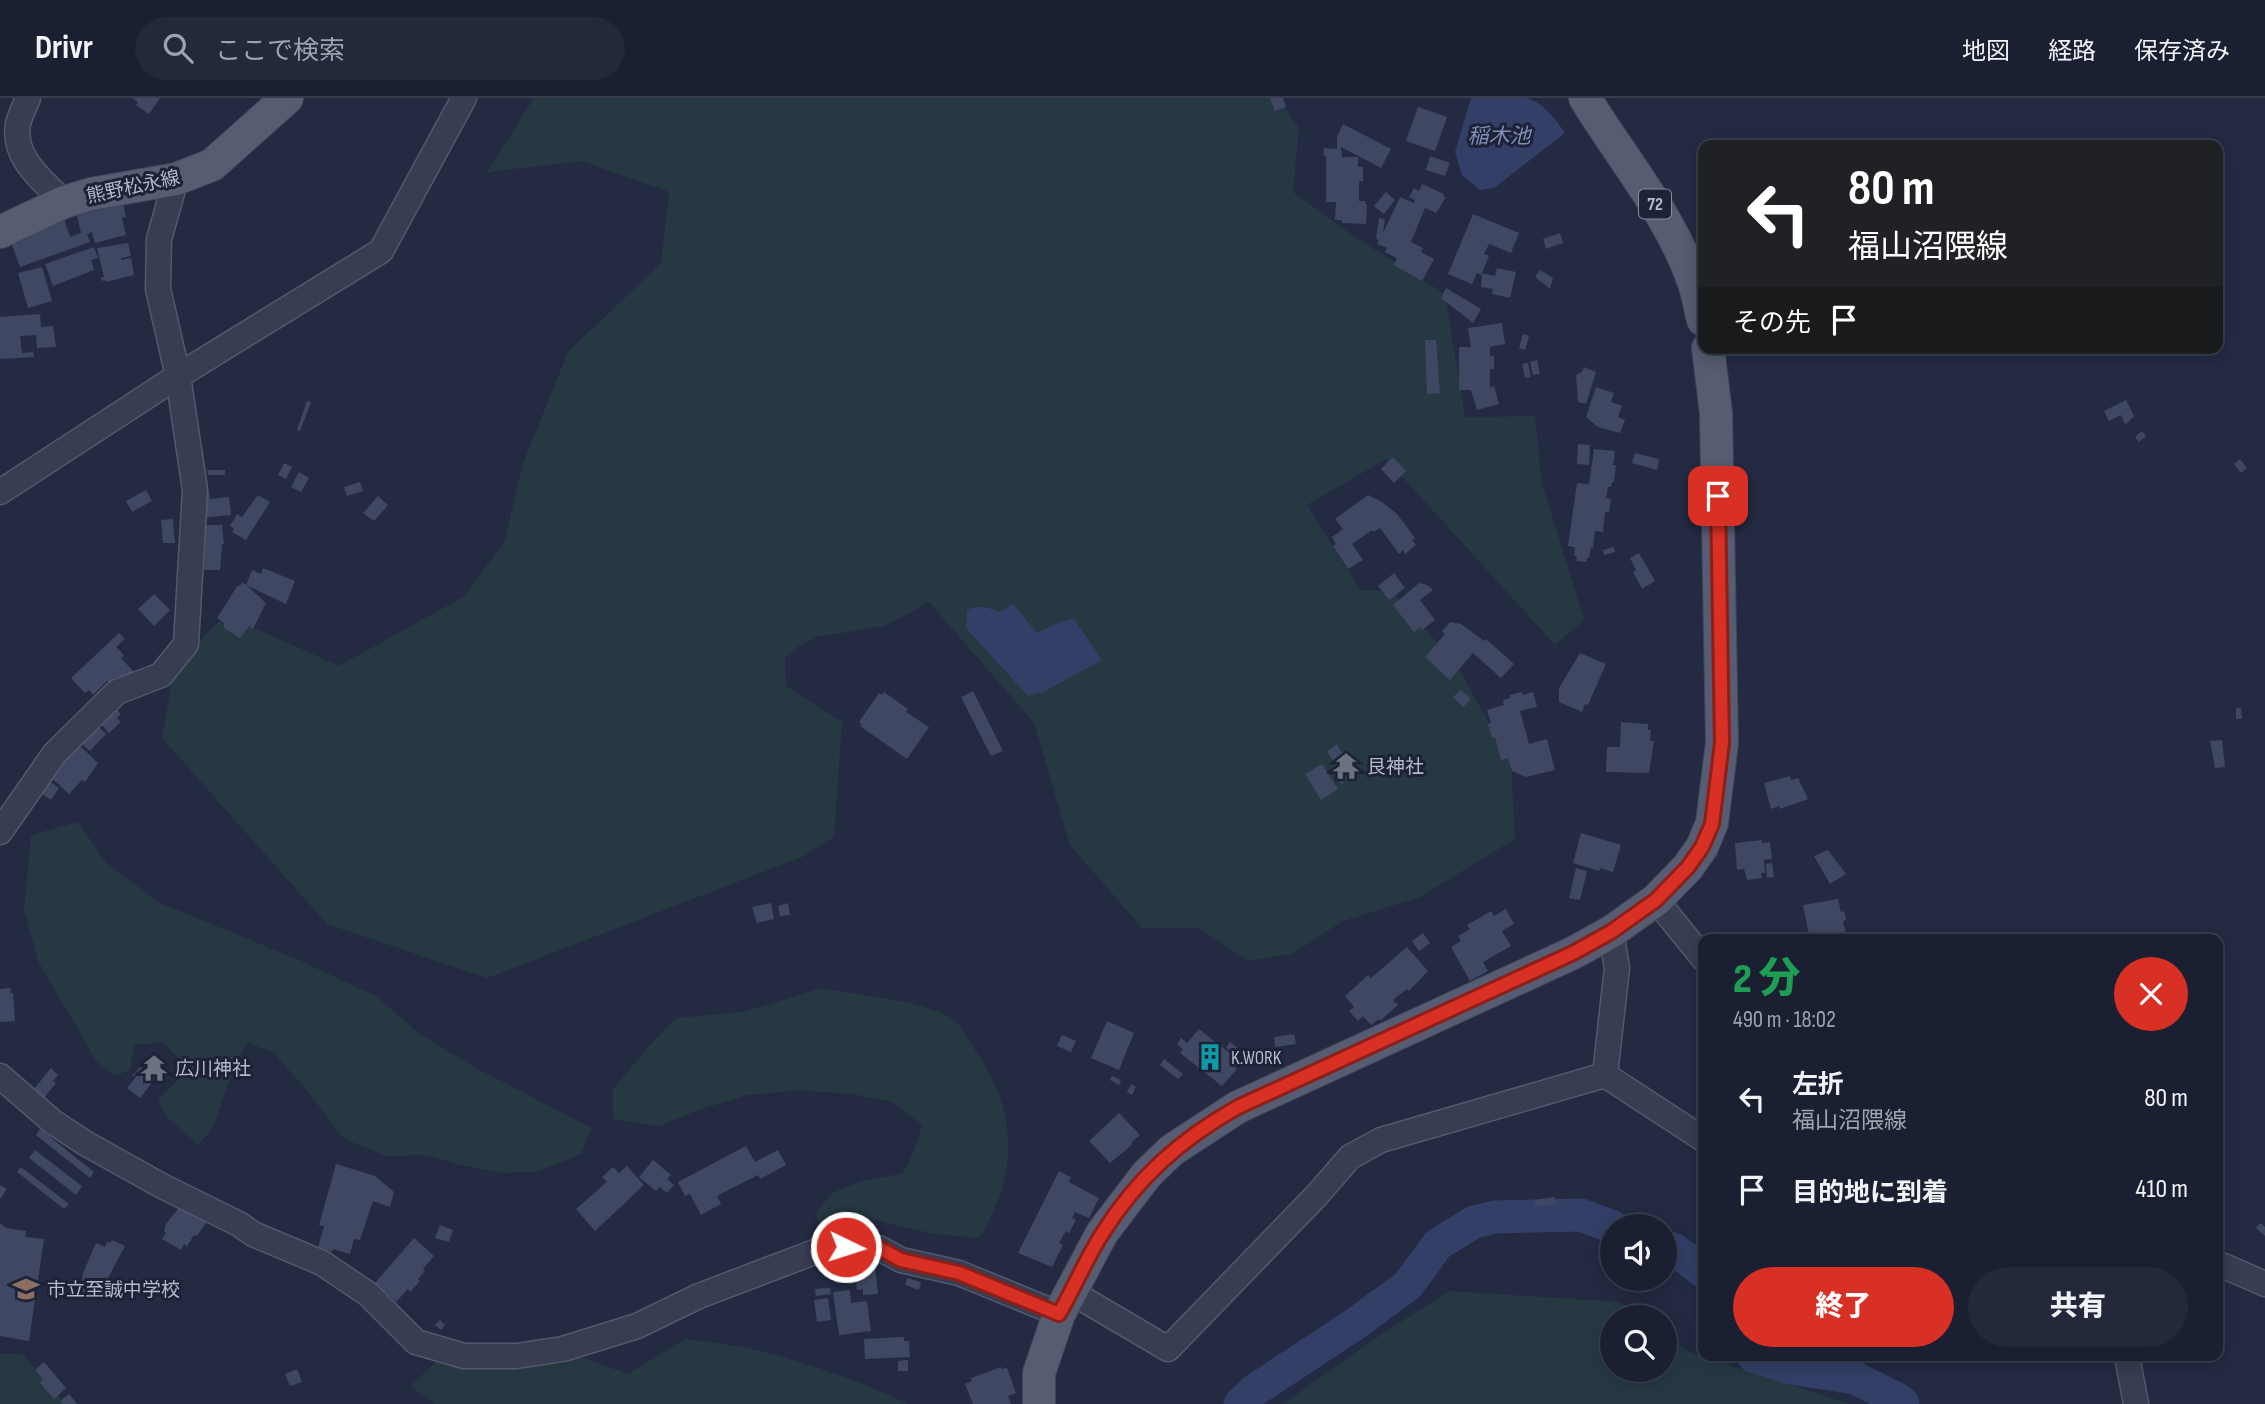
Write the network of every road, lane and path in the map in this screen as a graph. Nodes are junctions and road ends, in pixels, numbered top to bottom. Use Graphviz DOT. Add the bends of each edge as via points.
graph roads {
  1 [pos="28,98"];
  2 [pos="287,98"];
  3 [pos="464,98"];
  4 [pos="1585,98"];
  5 [pos="176,179"];
  6 [pos="64,202"];
  7 [pos="0,232"];
  8 [pos="1698,298"];
  9 [pos="1709,354"];
  10 [pos="178,376"];
  11 [pos="0,492"];
  12 [pos="0,832"];
  13 [pos="1656,900"];
  14 [pos="1611,932"];
  15 [pos="1698,952"];
  16 [pos="1605,1075"];
  17 [pos="0,1076"];
  18 [pos="1698,1136"];
  19 [pos="2223,1266"];
  20 [pos="2265,1284"];
  21 [pos="1065,1303"];
  22 [pos="2128,1361"];
  23 [pos="1039,1404"];
  24 [pos="2136,1404"];
  1 -- 6 [label="street" via="18,125 20,149 30,168"];
  2 -- 5 [label="main road, 熊野松永線" via="212,165"];
  3 -- 10 [label="street" via="381,251"];
  4 -- 8 [label="main road, 72" via="1670,230"];
  5 -- 6 [label="main road, 熊野松永線"];
  5 -- 10 [label="street" via="159,239 158,289"];
  6 -- 7 [label="main road, 熊野松永線"];
  9 -- 13 [label="main road" via="1716,413 1722,743 1712,824 1688,867"];
  10 -- 11 [label="street"];
  10 -- 12 [label="street" via="195,490 186,644 161,675 117,692 55,753"];
  13 -- 14 [label="main road"];
  13 -- 15 [label="street"];
  14 -- 16 [label="street" via="1617,968"];
  14 -- 21 [label="main road" via="1238,1107 1203,1128 1147,1174 1102,1233"];
  16 -- 18 [label="street"];
  16 -- 21 [label="street" via="1381,1140 1350,1157 1167,1349"];
  17 -- 21 [label="street" via="85,1143 253,1234 322,1263 368,1294 416,1342 464,1356 516,1356 563,1349 637,1326 699,1296 817,1251 846,1247 879,1248 901,1260"];
  19 -- 20 [label="street"];
  21 -- 23 [label="main road" via="1039,1373"];
  22 -- 24 [label="street"];
}
